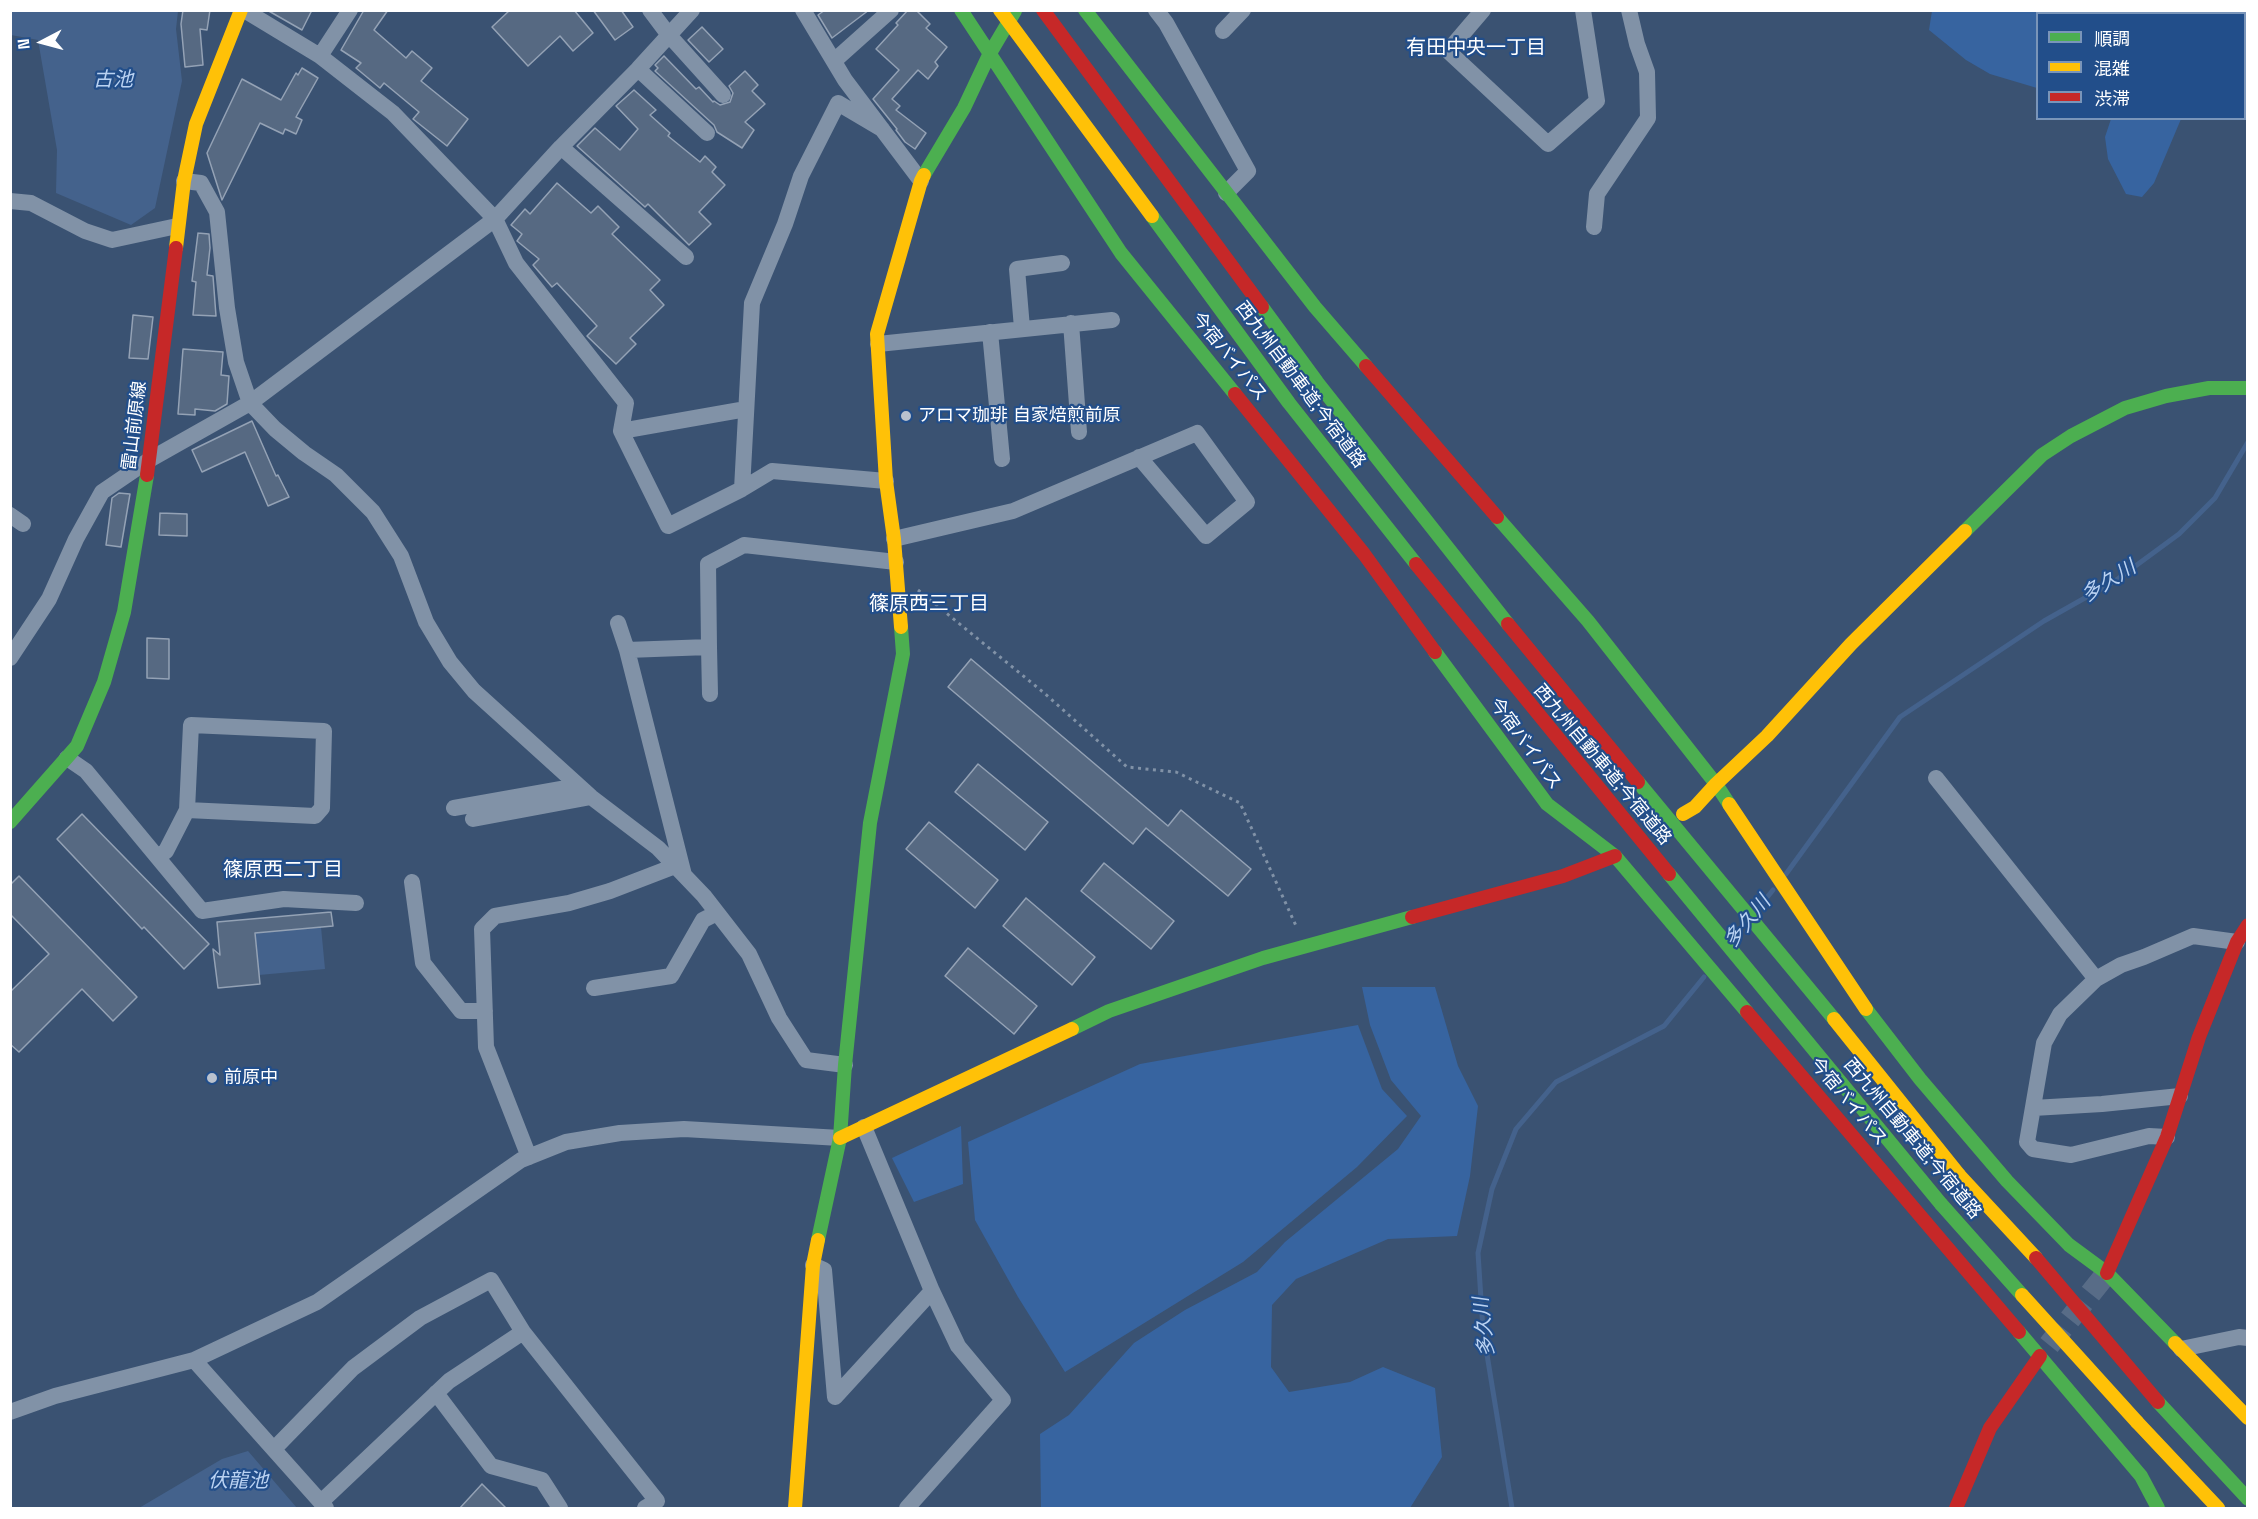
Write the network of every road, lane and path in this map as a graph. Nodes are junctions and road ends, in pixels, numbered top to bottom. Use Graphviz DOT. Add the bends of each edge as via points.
graph roads {
  1 [pos="243,10"];
  2 [pos="350,10"];
  3 [pos="651,10"];
  4 [pos="692,10"];
  5 [pos="803,10"];
  6 [pos="891,10"];
  7 [pos="961,10"];
  8 [pos="1000,10"];
  9 [pos="1015,10"];
  10 [pos="1043,10"];
  11 [pos="1085,10"];
  12 [pos="1156,10"];
  13 [pos="1243,10"];
  14 [pos="1483,10"];
  15 [pos="1583,10"];
  16 [pos="1629,10"];
  17 [pos="1223,31"];
  18 [pos="668,34"];
  19 [pos="989,55"];
  20 [pos="320,56"];
  21 [pos="834,61"];
  22 [pos="638,69"];
  23 [pos="723,95"];
  24 [pos="882,129"];
  25 [pos="707,133"];
  26 [pos="561,147"];
  27 [pos="184,181"];
  28 [pos="921,181"];
  29 [pos="1226,193"];
  30 [pos="10,201"];
  31 [pos="495,219"];
  32 [pos="177,226"];
  33 [pos="1594,227"];
  34 [pos="686,257"];
  35 [pos="1062,263"];
  36 [pos="1112,320"];
  37 [pos="1071,323"];
  38 [pos="1022,328"];
  39 [pos="990,332"];
  40 [pos="878,344"];
  41 [pos="2247,388"];
  42 [pos="250,403"];
  43 [pos="746,409"];
  44 [pos="621,431"];
  45 [pos="1079,432"];
  46 [pos="1139,457"];
  47 [pos="1002,459"];
  48 [pos="149,460"];
  49 [pos="886,481"];
  50 [pos="741,489"];
  51 [pos="894,539"];
  52 [pos="896,568"];
  53 [pos="618,623"];
  54 [pos="709,647"];
  55 [pos="627,650"];
  56 [pos="10,658"];
  57 [pos="710,693"];
  58 [pos="67,758"];
  59 [pos="1936,778"];
  60 [pos="1716,784"];
  61 [pos="585,791"];
  62 [pos="454,808"];
  63 [pos="187,810"];
  64 [pos="1683,814"];
  65 [pos="473,819"];
  66 [pos="10,822"];
  67 [pos="1615,856"];
  68 [pos="158,857"];
  69 [pos="680,871"];
  70 [pos="412,882"];
  71 [pos="356,903"];
  72 [pos="717,913"];
  73 [pos="2247,925"];
  74 [pos="2237,942"];
  75 [pos="1306,946"];
  76 [pos="2096,979"];
  77 [pos="594,988"];
  78 [pos="485,1011"];
  79 [pos="845,1065"];
  80 [pos="2180,1096"];
  81 [pos="2033,1108"];
  82 [pos="864,1127"];
  83 [pos="2167,1137"];
  84 [pos="840,1138"];
  85 [pos="528,1157"];
  86 [pos="813,1266"];
  87 [pos="2107,1273"];
  88 [pos="932,1291"];
  89 [pos="523,1332"];
  90 [pos="2247,1338"];
  91 [pos="2181,1349"];
  92 [pos="2040,1356"];
  93 [pos="194,1360"];
  94 [pos="436,1393"];
  95 [pos="10,1412"];
  96 [pos="2247,1418"];
  97 [pos="274,1449"];
  98 [pos="2247,1498"];
  99 [pos="323,1505"];
  100 [pos="560,1509"];
  101 [pos="645,1509"];
  102 [pos="795,1509"];
  103 [pos="907,1509"];
  104 [pos="1956,1509"];
  105 [pos="2158,1509"];
  106 [pos="2218,1509"];
  1 -- 20 [label="street"];
  1 -- 27 [label="main road, 雷山前原線" via="196,124"];
  2 -- 20 [label="street"];
  3 -- 18 [label="street"];
  4 -- 18 [label="street"];
  5 -- 21 [label="street"];
  6 -- 21 [label="street"];
  7 -- 19 [label="main road, 今宿バイパス"];
  8 -- 106 [label="main road, 西九州自動車道;今宿道路, bridge" via="1289,403 1472,635 1941,1204"];
  9 -- 19 [label="main road"];
  10 -- 98 [label="main road, 西九州自動車道;今宿道路, bridge" via="1317,382 1498,613 1959,1175"];
  11 -- 29 [label="main road"];
  12 -- 29 [label="street" via="1248,171"];
  13 -- 17 [label="street"];
  14 -- 15 [label="street" via="1448,51 1548,144 1597,101"];
  16 -- 33 [label="street" via="1647,72 1648,118 1597,194"];
  18 -- 22 [label="street"];
  18 -- 23 [label="street"];
  19 -- 28 [label="main road" via="964,108"];
  19 -- 67 [label="main road, 今宿バイパス" via="1121,253 1364,554 1547,804"];
  20 -- 31 [label="street" via="393,113"];
  21 -- 24 [label="street"];
  22 -- 25 [label="street"];
  22 -- 26 [label="street"];
  24 -- 28 [label="street"];
  24 -- 43 [label="street" via="838,104 801,176 752,303"];
  26 -- 31 [label="street"];
  26 -- 34 [label="street"];
  27 -- 32 [label="main road, 雷山前原線"];
  27 -- 42 [label="street" via="201,183 217,212 236,362"];
  28 -- 40 [label="main road" via="877,334"];
  29 -- 60 [label="main road" via="1315,307 1588,621"];
  30 -- 32 [label="street" via="31,203 85,231 112,240"];
  31 -- 42 [label="street"];
  31 -- 44 [label="street" via="516,263 626,403"];
  32 -- 48 [label="main road, 雷山前原線"];
  35 -- 38 [label="street" via="1017,269"];
  36 -- 37 [label="street"];
  37 -- 38 [label="street"];
  37 -- 45 [label="street"];
  38 -- 39 [label="street"];
  39 -- 40 [label="street"];
  39 -- 47 [label="street"];
  40 -- 49 [label="main road"];
  41 -- 60 [label="main road" via="2209,388 2125,408 2042,455"];
  42 -- 48 [label="street"];
  42 -- 61 [label="street" via="282,435 336,475 373,512 401,556 426,622 450,662 502,718"];
  43 -- 44 [label="street"];
  43 -- 50 [label="street"];
  44 -- 50 [label="street" via="668,526"];
  46 -- 46 [label="street" via="1197,433 1247,502 1206,536"];
  46 -- 51 [label="street" via="1013,511"];
  48 -- 56 [label="street" via="102,492 49,599"];
  48 -- 58 [label="main road, 雷山前原線" via="124,612 104,682 77,746"];
  49 -- 50 [label="street" via="772,471"];
  49 -- 51 [label="main road"];
  51 -- 52 [label="main road"];
  52 -- 54 [label="street" via="744,545 708,564"];
  52 -- 75 [label="path" via="1127,767 1176,772 1239,803"];
  52 -- 79 [label="main road" via="903,654 870,823"];
  53 -- 55 [label="street"];
  54 -- 55 [label="street"];
  54 -- 57 [label="street"];
  55 -- 69 [label="street"];
  58 -- 66 [label="main road, 雷山前原線"];
  58 -- 68 [label="street" via="86,771"];
  59 -- 76 [label="street"];
  60 -- 64 [label="main road"];
  60 -- 87 [label="main road" via="1874,1021 1920,1079 2007,1182 2069,1245"];
  61 -- 62 [label="street"];
  61 -- 65 [label="street"];
  61 -- 69 [label="street" via="658,848"];
  63 -- 63 [label="street" via="191,725 324,731 322,808 315,816"];
  63 -- 68 [label="street" via="166,851"];
  67 -- 75 [label="main road" via="1563,876"];
  67 -- 92 [label="main road, 今宿バイパス"];
  68 -- 71 [label="street" via="202,911 284,899"];
  69 -- 72 [label="street"];
  69 -- 78 [label="street" via="568,903 495,916 482,929"];
  70 -- 78 [label="street" via="423,963 461,1011"];
  72 -- 77 [label="street" via="703,920 671,976"];
  72 -- 79 [label="street" via="749,954 779,1018 806,1060"];
  73 -- 74 [label="main road"];
  74 -- 76 [label="street" via="2193,936"];
  74 -- 80 [label="main road"];
  75 -- 82 [label="main road" via="1109,1011"];
  76 -- 81 [label="street" via="2060,1014 2044,1043"];
  78 -- 85 [label="street" via="486,1047"];
  79 -- 84 [label="main road"];
  80 -- 81 [label="street"];
  80 -- 83 [label="main road"];
  81 -- 83 [label="street" via="2027,1142 2033,1149 2071,1155 2149,1136"];
  82 -- 84 [label="main road"];
  82 -- 88 [label="street"];
  83 -- 87 [label="main road"];
  84 -- 85 [label="street" via="684,1129 620,1133 566,1142"];
  84 -- 86 [label="main road"];
  85 -- 93 [label="street" via="317,1302"];
  86 -- 88 [label="street" via="825,1270 835,1397"];
  86 -- 102 [label="main road"];
  87 -- 91 [label="main road"];
  88 -- 103 [label="street" via="958,1346 1003,1400"];
  89 -- 94 [label="street"];
  89 -- 97 [label="street" via="491,1280 420,1318 353,1368"];
  89 -- 101 [label="street" via="657,1502"];
  90 -- 91 [label="street"];
  91 -- 96 [label="main road"];
  92 -- 104 [label="main road" via="1990,1428"];
  92 -- 105 [label="main road, 今宿バイパス" via="2141,1476"];
  93 -- 95 [label="street" via="55,1396"];
  93 -- 97 [label="street"];
  94 -- 99 [label="street"];
  94 -- 100 [label="street" via="491,1466 542,1480"];
  97 -- 99 [label="street"];
}
